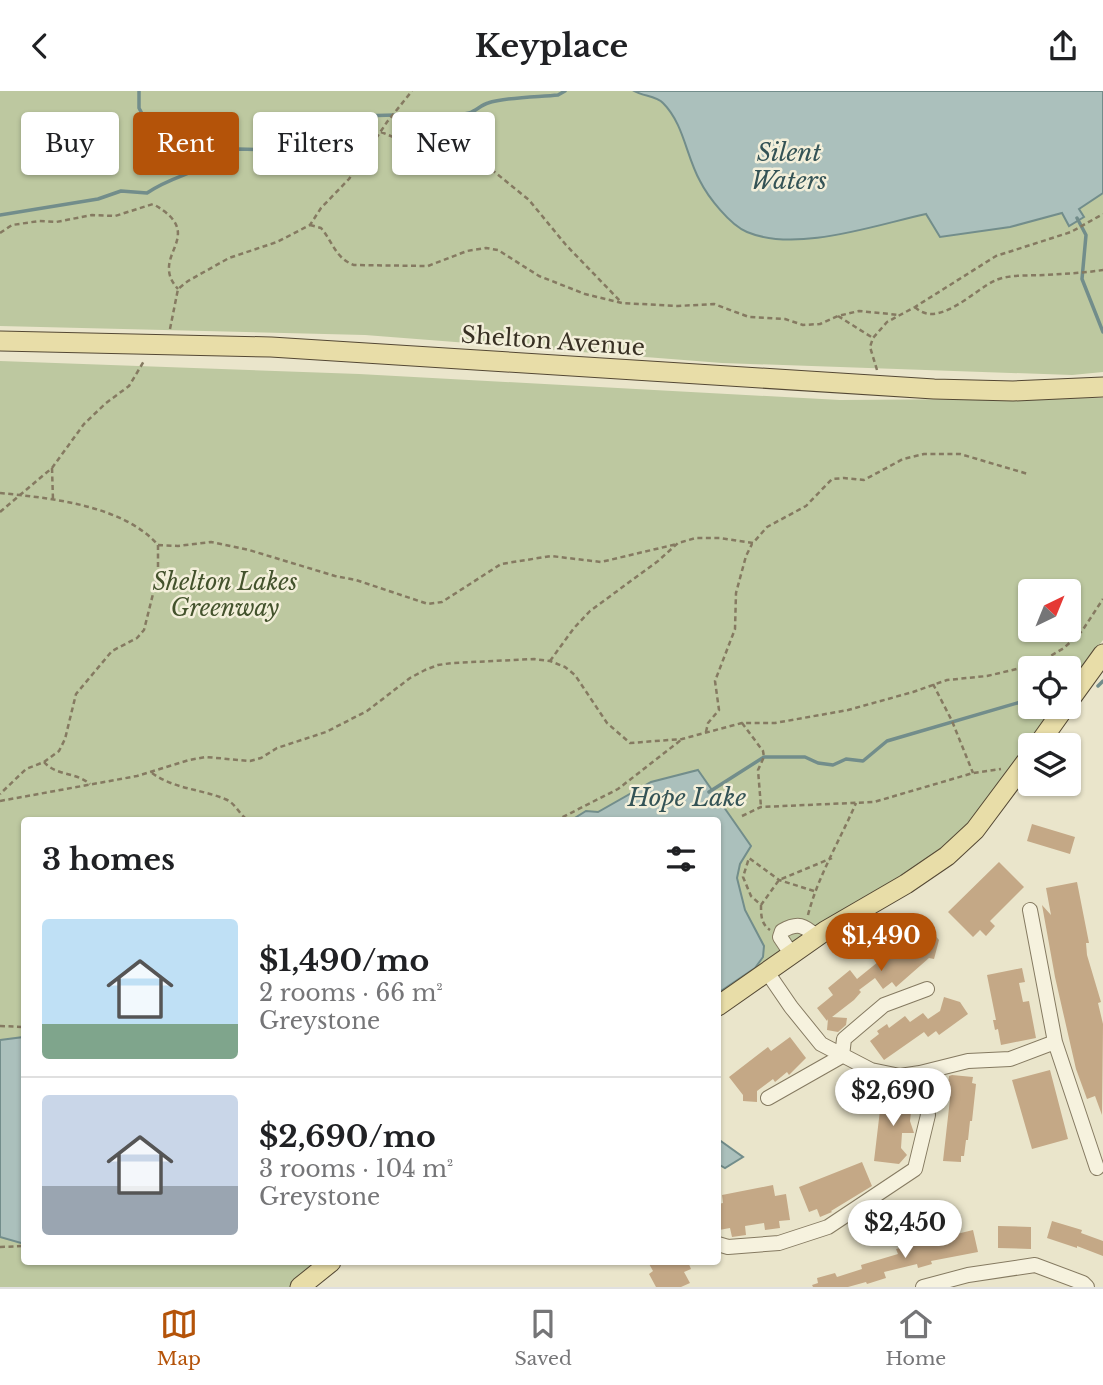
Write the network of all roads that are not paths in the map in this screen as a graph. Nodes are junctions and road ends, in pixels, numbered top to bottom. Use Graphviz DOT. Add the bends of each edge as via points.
graph roads {
  1 [pos="0,341"];
  2 [pos="1103,387"];
  3 [pos="1103,654"];
  4 [pos="1081,684"];
  5 [pos="1018,772"];
  6 [pos="1030,910"];
  7 [pos="811,932"];
  8 [pos="792,954"];
  9 [pos="767,972"];
  10 [pos="927,989"];
  11 [pos="721,1004"];
  12 [pos="1055,1042"];
  13 [pos="842,1056"];
  14 [pos="920,1073"];
  15 [pos="768,1098"];
  16 [pos="1097,1168"];
  17 [pos="721,1245"];
  18 [pos="327,1265"];
  19 [pos="970,1281"];
  20 [pos="300,1287"];
  21 [pos="923,1287"];
  22 [pos="1087,1287"];
  1 -- 2 [label="main road, Shelton Avenue" via="271,347 876,386 1013,391"];
  3 -- 4 [label="main road"];
  5 -- 7 [label="main road" via="975,830 947,856 906,884"];
  6 -- 12 [label="street"];
  7 -- 8 [label="main road"];
  7 -- 8 [label="street" via="794,924 782,931 780,937"];
  8 -- 9 [label="main road"];
  9 -- 11 [label="main road"];
  9 -- 13 [label="street" via="821,1044"];
  10 -- 13 [label="street" via="884,1005 844,1039"];
  12 -- 14 [label="street" via="1010,1059 968,1061"];
  12 -- 16 [label="street"];
  13 -- 14 [label="street" via="871,1070 900,1076"];
  13 -- 15 [label="street"];
  14 -- 17 [label="street" via="928,1115 915,1169 828,1227 779,1243"];
  18 -- 20 [label="main road"];
  19 -- 21 [label="street"];
  19 -- 22 [label="street" via="1035,1265"];
}
